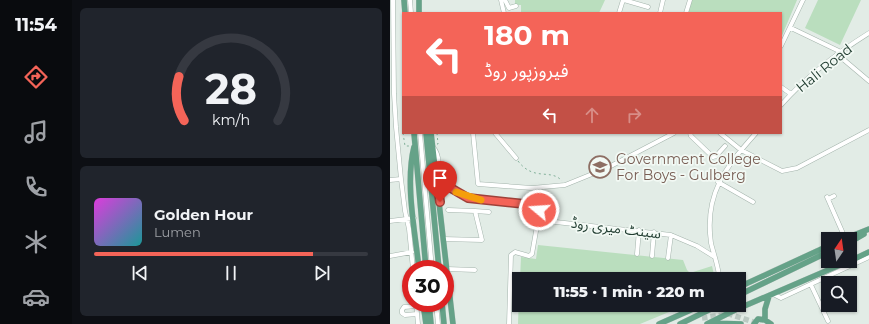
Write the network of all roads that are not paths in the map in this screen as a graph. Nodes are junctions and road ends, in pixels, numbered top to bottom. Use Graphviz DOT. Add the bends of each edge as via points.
graph roads {
  1 [pos="393,0"];
  2 [pos="404,0"];
  3 [pos="410,0"];
  4 [pos="419,0"];
  5 [pos="501,0"];
  6 [pos="505,0"];
  7 [pos="624,0"];
  8 [pos="663,0"];
  9 [pos="690,0"];
  10 [pos="803,0"];
  11 [pos="516,6"];
  12 [pos="648,7"];
  13 [pos="405,12"];
  14 [pos="411,12"];
  15 [pos="419,12"];
  16 [pos="504,12"];
  17 [pos="619,12"];
  18 [pos="660,12"];
  19 [pos="686,12"];
  20 [pos="791,28"];
  21 [pos="869,33"];
  22 [pos="782,44"];
  23 [pos="839,53"];
  24 [pos="869,80"];
  25 [pos="390,83"];
  26 [pos="395,83"];
  27 [pos="782,88"];
  28 [pos="791,94"];
  29 [pos="782,104"];
  30 [pos="390,127"];
  31 [pos="396,127"];
  32 [pos="869,130"];
  33 [pos="414,134"];
  34 [pos="420,134"];
  35 [pos="426,134"];
  36 [pos="431,134"];
  37 [pos="473,134"];
  38 [pos="496,134"];
  39 [pos="672,134"];
  40 [pos="690,134"];
  41 [pos="721,134"];
  42 [pos="755,134"];
  43 [pos="415,142"];
  44 [pos="725,146"];
  45 [pos="741,150"];
  46 [pos="516,158"];
  47 [pos="401,179"];
  48 [pos="390,180"];
  49 [pos="434,180"];
  50 [pos="718,182"];
  51 [pos="834,196"];
  52 [pos="753,202"];
  53 [pos="448,210"];
  54 [pos="475,212"];
  55 [pos="489,212"];
  56 [pos="414,218"];
  57 [pos="406,220"];
  58 [pos="538,220"];
  59 [pos="390,221"];
  60 [pos="639,230"];
  61 [pos="869,230"];
  62 [pos="654,232"];
  63 [pos="843,232"];
  64 [pos="671,235"];
  65 [pos="857,235"];
  66 [pos="443,239"];
  67 [pos="821,249"];
  68 [pos="412,252"];
  69 [pos="869,252"];
  70 [pos="636,254"];
  71 [pos="821,255"];
  72 [pos="390,256"];
  73 [pos="652,256"];
  74 [pos="713,256"];
  75 [pos="869,257"];
  76 [pos="668,258"];
  77 [pos="857,258"];
  78 [pos="412,260"];
  79 [pos="418,260"];
  80 [pos="425,260"];
  81 [pos="431,260"];
  82 [pos="438,260"];
  83 [pos="445,260"];
  84 [pos="834,268"];
  85 [pos="454,269"];
  86 [pos="475,270"];
  87 [pos="718,272"];
  88 [pos="811,284"];
  89 [pos="746,285"];
  90 [pos="746,292"];
  91 [pos="771,295"];
  92 [pos="402,312"];
  93 [pos="424,312"];
  94 [pos="430,312"];
  95 [pos="437,312"];
  96 [pos="443,312"];
  97 [pos="451,312"];
  98 [pos="686,312"];
  99 [pos="705,312"];
  100 [pos="417,314"];
  101 [pos="702,318"];
  102 [pos="765,320"];
  103 [pos="828,321"];
  104 [pos="418,324"];
  105 [pos="426,324"];
  106 [pos="431,324"];
  107 [pos="438,324"];
  108 [pos="444,324"];
  109 [pos="453,324"];
  110 [pos="509,324"];
  111 [pos="659,324"];
  112 [pos="680,324"];
  113 [pos="684,324"];
  114 [pos="708,324"];
  115 [pos="741,324"];
  116 [pos="754,324"];
  117 [pos="771,324"];
  1 -- 26 [label="street"];
  2 -- 13 [label="main road"];
  3 -- 14 [label="street"];
  4 -- 15 [label="main road"];
  5 -- 16 [label="street"];
  6 -- 11 [label="street" via="509,8"];
  7 -- 12 [label="street"];
  7 -- 17 [label="street"];
  8 -- 18 [label="street"];
  9 -- 19 [label="street"];
  10 -- 20 [label="street"];
  20 -- 22 [label="street"];
  20 -- 23 [label="street"];
  21 -- 23 [label="street, Hali Road"];
  23 -- 24 [label="street"];
  23 -- 28 [label="street, Hali Road"];
  25 -- 26 [label="street"];
  26 -- 31 [label="street"];
  27 -- 28 [label="street"];
  28 -- 29 [label="street, Hali Road"];
  30 -- 31 [label="street"];
  31 -- 47 [label="street"];
  32 -- 45 [label="street" via="797,168 782,171"];
  33 -- 43 [label="main road"];
  34 -- 81 [label="street"];
  35 -- 49 [label="main road"];
  36 -- 49 [label="main road"];
  37 -- 39 [label="street" via="478,184 532,188 565,185 607,168"];
  38 -- 46 [label="street"];
  40 -- 44 [label="street" via="713,157"];
  41 -- 45 [label="street"];
  42 -- 45 [label="street"];
  43 -- 56 [label="main road" via="411,160"];
  43 -- 80 [label="main road"];
  45 -- 50 [label="street"];
  47 -- 48 [label="street"];
  47 -- 57 [label="street"];
  49 -- 58 [label="street" via="468,198 537,206"];
  49 -- 66 [label="main road"];
  49 -- 82 [label="main road"];
  50 -- 52 [label="street"];
  50 -- 74 [label="street" via="709,218"];
  51 -- 63 [label="street" via="828,198"];
  53 -- 54 [label="street"];
  54 -- 55 [label="street"];
  54 -- 66 [label="street" via="482,240"];
  56 -- 57 [label="street"];
  56 -- 79 [label="main road"];
  57 -- 59 [label="street"];
  57 -- 68 [label="street" via="410,229"];
  58 -- 60 [label="street, سینٹ میری روڈ"];
  58 -- 110 [label="street" via="532,254 529,256 515,252 511,255"];
  60 -- 62 [label="street, سینٹ میری روڈ"];
  60 -- 70 [label="street"];
  61 -- 65 [label="main road"];
  62 -- 64 [label="street, سینٹ میری روڈ"];
  62 -- 73 [label="street"];
  64 -- 74 [label="street, سینٹ میری روڈ"];
  64 -- 76 [label="street"];
  66 -- 83 [label="main road"];
  67 -- 89 [label="main road"];
  68 -- 72 [label="street"];
  68 -- 78 [label="street"];
  69 -- 77 [label="main road"];
  71 -- 90 [label="main road"];
  74 -- 87 [label="street"];
  75 -- 88 [label="street"];
  84 -- 91 [label="main road"];
  85 -- 86 [label="street"];
  88 -- 91 [label="street" via="781,298"];
  88 -- 103 [label="street"];
  91 -- 102 [label="main road" via="765,309"];
  91 -- 114 [label="main road"];
  92 -- 100 [label="street" via="403,315"];
  93 -- 105 [label="main road"];
  94 -- 106 [label="main road"];
  95 -- 107 [label="street"];
  96 -- 108 [label="main road"];
  97 -- 109 [label="main road"];
  98 -- 111 [label="main road"];
  99 -- 112 [label="main road"];
  100 -- 104 [label="street"];
  101 -- 113 [label="main road"];
  102 -- 116 [label="main road" via="758,319"];
  102 -- 117 [label="main road"];
  114 -- 115 [label="main road"];
}
